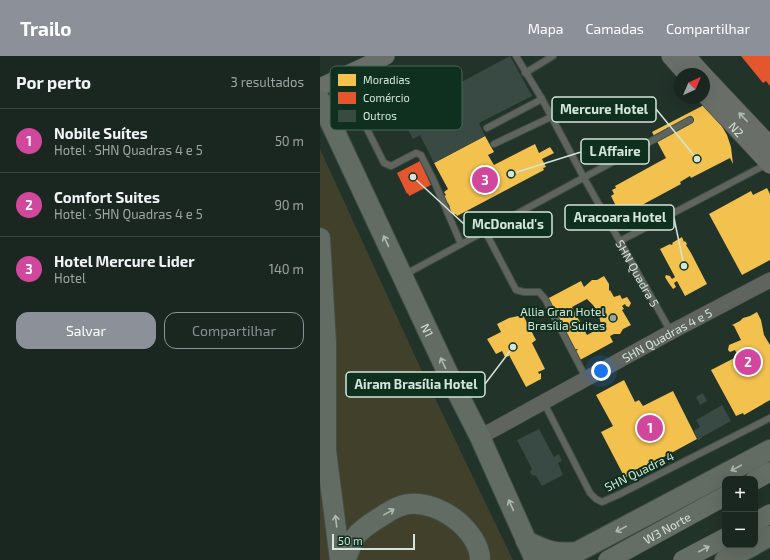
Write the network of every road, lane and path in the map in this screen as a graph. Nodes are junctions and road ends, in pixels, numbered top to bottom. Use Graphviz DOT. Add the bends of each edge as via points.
graph roads {
  1 [pos="386,56"];
  2 [pos="516,56"];
  3 [pos="553,56"];
  4 [pos="670,56"];
  5 [pos="687,56"];
  6 [pos="365,66"];
  7 [pos="681,68"];
  8 [pos="698,68"];
  9 [pos="525,72"];
  10 [pos="710,81"];
  11 [pos="330,82"];
  12 [pos="320,87"];
  13 [pos="542,99"];
  14 [pos="320,100"];
  15 [pos="710,100"];
  16 [pos="551,117"];
  17 [pos="690,120"];
  18 [pos="330,122"];
  19 [pos="487,128"];
  20 [pos="334,130"];
  21 [pos="368,130"];
  22 [pos="494,144"];
  23 [pos="770,146"];
  24 [pos="769,164"];
  25 [pos="584,178"];
  26 [pos="485,231"];
  27 [pos="320,238"];
  28 [pos="620,241"];
  29 [pos="461,244"];
  30 [pos="402,276"];
  31 [pos="322,279"];
  32 [pos="770,280"];
  33 [pos="671,332"];
  34 [pos="586,378"];
  35 [pos="543,402"];
  36 [pos="770,418"];
  37 [pos="480,437"];
  38 [pos="770,450"];
  39 [pos="770,472"];
  40 [pos="758,478"];
  41 [pos="722,498"];
  42 [pos="770,514"];
  43 [pos="758,520"];
  44 [pos="770,536"];
  45 [pos="722,540"];
  46 [pos="526,541"];
  47 [pos="758,543"];
  48 [pos="748,548"];
  49 [pos="340,560"];
  50 [pos="345,560"];
  51 [pos="480,560"];
  52 [pos="535,560"];
  53 [pos="608,560"];
  54 [pos="683,560"];
  55 [pos="725,560"];
  1 -- 6 [label="main road"];
  2 -- 9 [label="lane, SHN Quadra 5"];
  3 -- 9 [label="lane"];
  4 -- 7 [label="main road"];
  5 -- 8 [label="main road, N2"];
  9 -- 13 [label="lane, SHN Quadra 5"];
  23 -- 10 [label="main road, N2, one-way"];
  11 -- 12 [label="main road"];
  13 -- 16 [label="lane, SHN Quadra 5"];
  13 -- 19 [label="lane"];
  14 -- 18 [label="highway, N1"];
  15 -- 24 [label="main road, N2"];
  16 -- 22 [label="lane"];
  16 -- 25 [label="lane, SHN Quadra 5"];
  17 -- 25 [label="lane"];
  30 -- 20 [label="highway, N1, one-way"];
  21 -- 29 [label="lane" via="384,163 391,166 416,153 421,155"];
  24 -- 28 [label="lane"];
  25 -- 26 [label="lane"];
  25 -- 28 [label="lane, SHN Quadra 5"];
  26 -- 29 [label="lane"];
  26 -- 34 [label="lane" via="516,290 539,292 545,299"];
  27 -- 31 [label="highway"];
  28 -- 33 [label="lane, SHN Quadra 5"];
  29 -- 30 [label="lane"];
  37 -- 30 [label="highway, N1, one-way"];
  49 -- 31 [label="highway, one-way" via="326,450 326,342"];
  32 -- 33 [label="street, SHN Quadras 4 e 5"];
  33 -- 34 [label="street, SHN Quadras 4 e 5"];
  34 -- 35 [label="street, SHN Quadras 4 e 5"];
  35 -- 36 [label="lane, SHN Quadra 4" via="590,493 602,502"];
  35 -- 37 [label="street, SHN Quadras 4 e 5"];
  46 -- 37 [label="highway, N1, one-way"];
  38 -- 46 [label="highway, one-way" via="577,552 550,552"];
  39 -- 40 [label="main road"];
  41 -- 53 [label="main road, W3 Norte"];
  42 -- 43 [label="main road"];
  44 -- 47 [label="highway"];
  54 -- 45 [label="main road, one-way"];
  46 -- 52 [label="highway, N1"];
  48 -- 55 [label="highway"];
  50 -- 51 [label="highway, one-way" via="356,537 370,523 399,507 418,504 432,506 457,521 475,542"];
}
